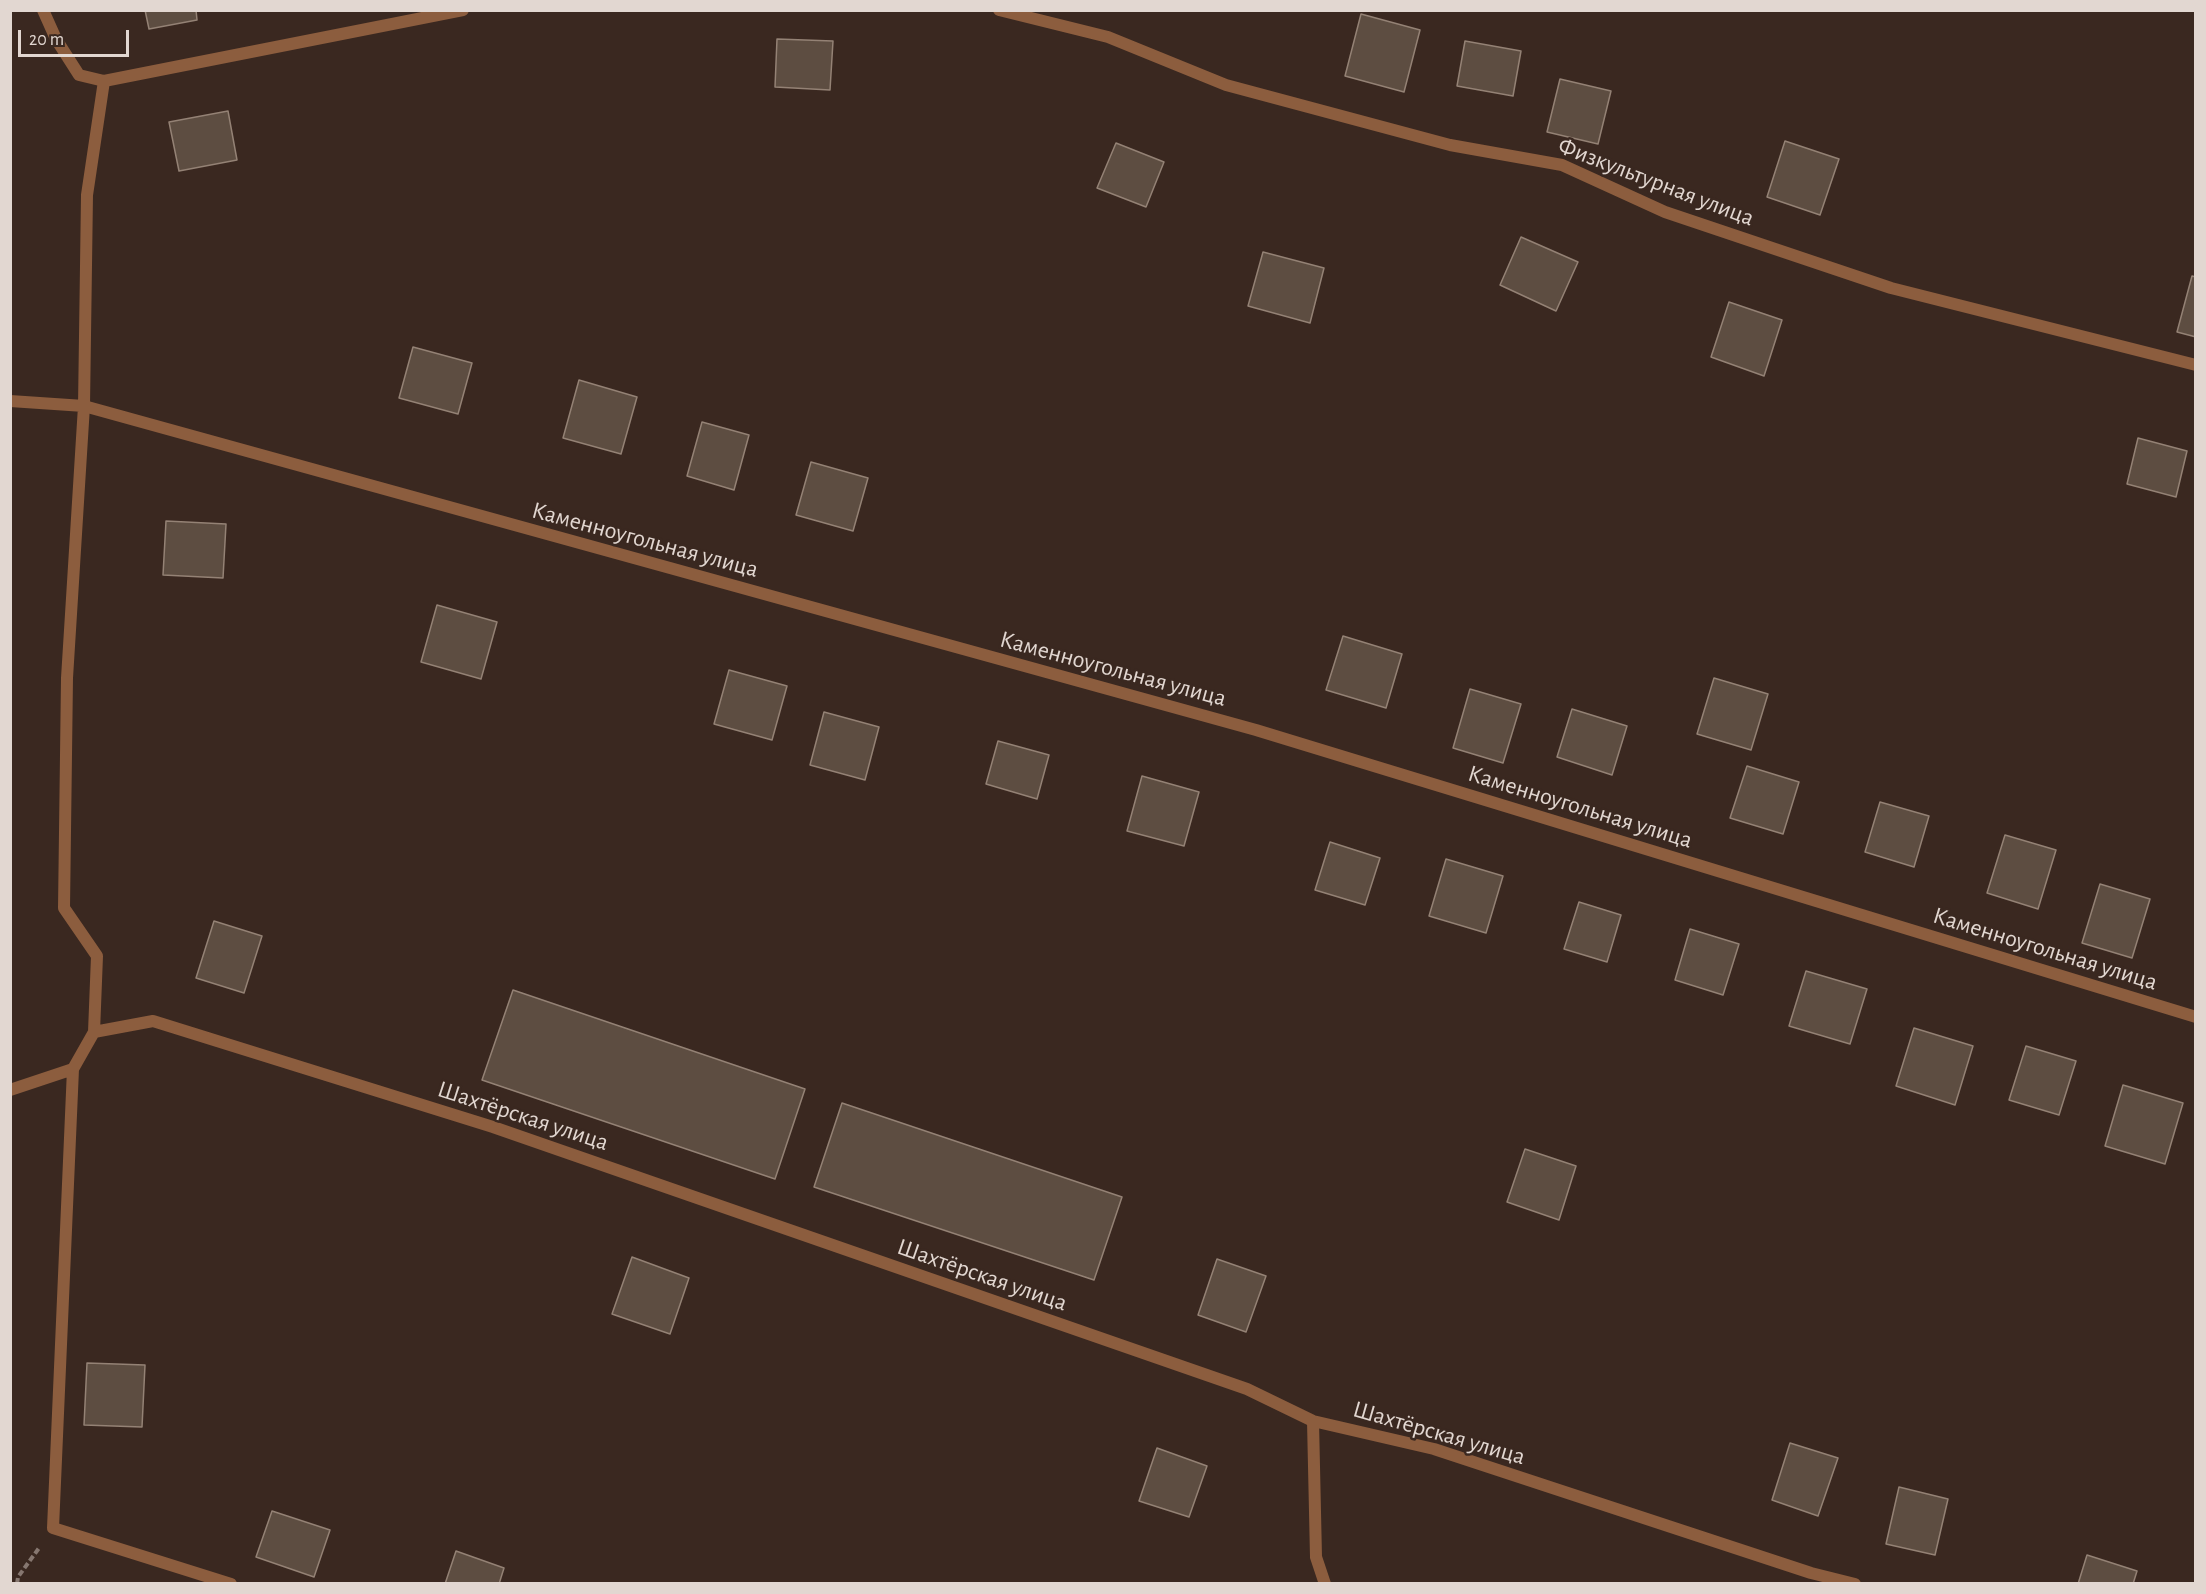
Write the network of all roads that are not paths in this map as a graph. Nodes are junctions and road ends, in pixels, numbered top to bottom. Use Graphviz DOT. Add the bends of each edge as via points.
graph roads {
  1 [pos="44,10"];
  2 [pos="463,10"];
  3 [pos="999,10"];
  4 [pos="104,81"];
  5 [pos="2196,365"];
  6 [pos="10,400"];
  7 [pos="84,406"];
  8 [pos="2196,1017"];
  9 [pos="94,1032"];
  10 [pos="73,1069"];
  11 [pos="10,1090"];
  12 [pos="1313,1421"];
  13 [pos="231,1584"];
  14 [pos="1325,1584"];
  15 [pos="1855,1584"];
  1 -- 4 [label="street" via="56,39 79,75"];
  2 -- 4 [label="street"];
  3 -- 5 [label="street, Физкультурная улица" via="1108,37 1226,85 1450,145 1562,165 1665,212 1891,288"];
  4 -- 7 [label="street" via="87,195"];
  6 -- 7 [label="street, Каменноугольная улица"];
  7 -- 8 [label="street, Каменноугольная улица" via="1256,730"];
  7 -- 9 [label="street" via="67,678 64,908 97,956"];
  9 -- 10 [label="street"];
  9 -- 12 [label="street, Шахтёрская улица" via="153,1021 493,1127 1236,1385"];
  10 -- 11 [label="street"];
  10 -- 13 [label="street" via="53,1528"];
  12 -- 14 [label="street" via="1316,1557"];
  12 -- 15 [label="street, Шахтёрская улица" via="1434,1449"];
}
